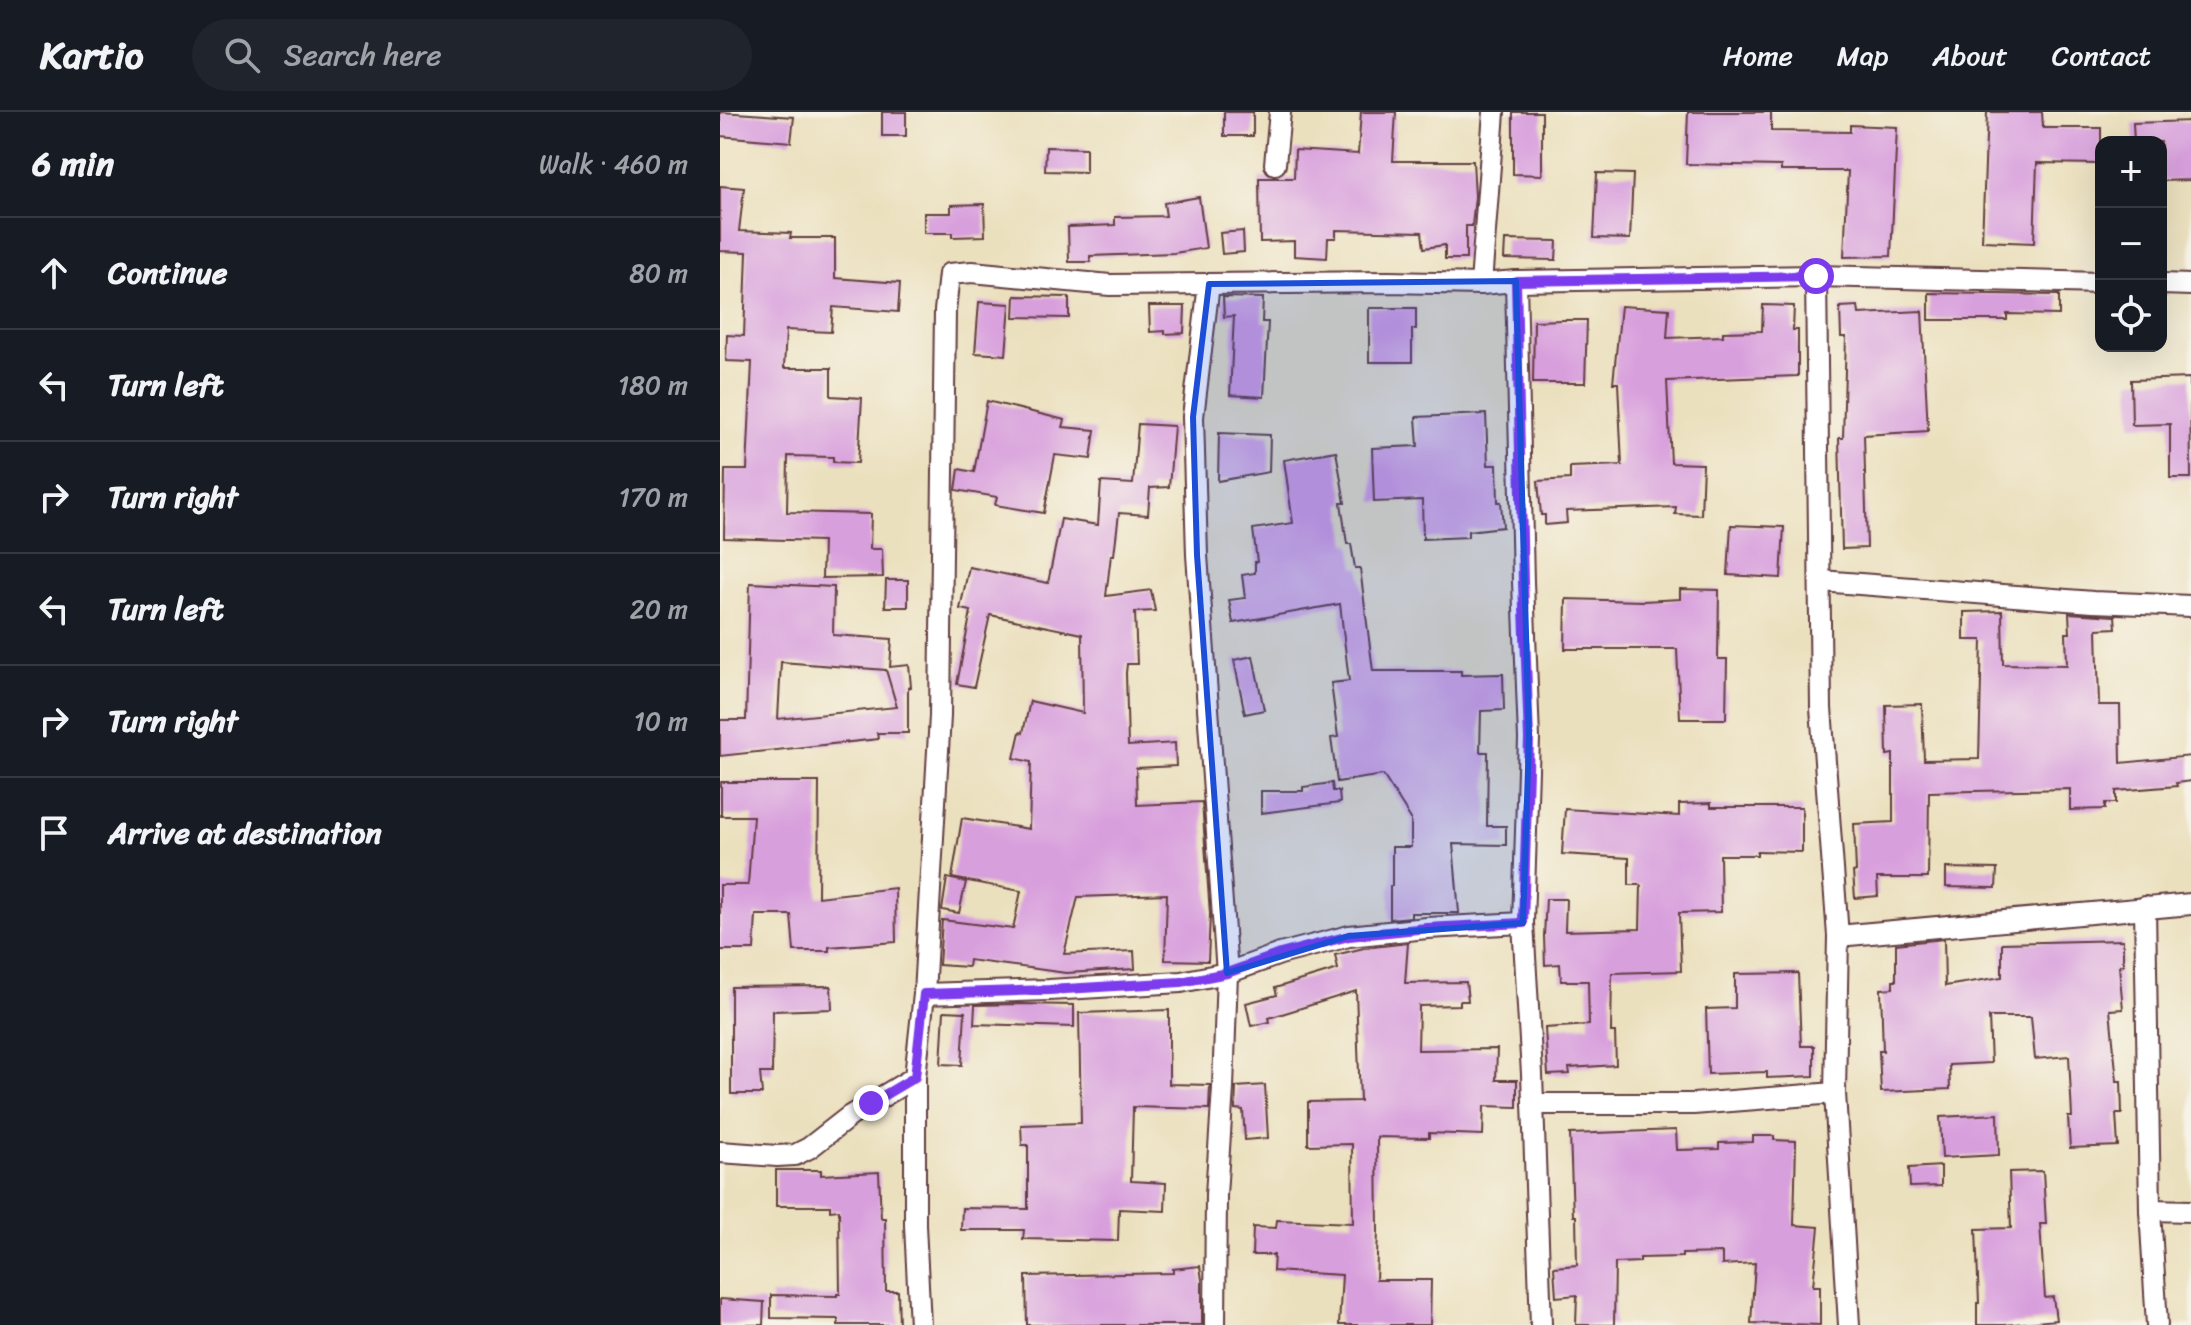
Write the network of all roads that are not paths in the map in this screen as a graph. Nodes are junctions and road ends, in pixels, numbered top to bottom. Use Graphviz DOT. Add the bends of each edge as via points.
graph roads {
  1 [pos="1280,112"];
  2 [pos="1494,112"];
  3 [pos="1275,164"];
  4 [pos="1816,276"];
  5 [pos="1516,281"];
  6 [pos="2095,283"];
  7 [pos="1209,284"];
  8 [pos="1481,284"];
  9 [pos="2167,284"];
  10 [pos="2191,285"];
  11 [pos="1821,581"];
  12 [pos="2191,606"];
  13 [pos="2191,904"];
  14 [pos="2145,907"];
  15 [pos="1523,923"];
  16 [pos="1838,936"];
  17 [pos="1227,973"];
  18 [pos="924,994"];
  19 [pos="915,1077"];
  20 [pos="1835,1093"];
  21 [pos="1533,1104"];
  22 [pos="720,1152"];
  23 [pos="2150,1210"];
  24 [pos="2191,1211"];
  25 [pos="920,1325"];
  26 [pos="1215,1325"];
  27 [pos="1541,1325"];
  28 [pos="1849,1325"];
  29 [pos="2157,1325"];
  1 -- 3 [label="street"];
  2 -- 8 [label="street"];
  4 -- 5 [label="street"];
  4 -- 6 [label="street"];
  4 -- 11 [label="street"];
  5 -- 8 [label="street"];
  5 -- 15 [label="street" via="1529,739"];
  7 -- 8 [label="street"];
  7 -- 17 [label="street" via="1193,417 1197,555"];
  7 -- 18 [label="street" via="1110,285 949,274 940,716"];
  9 -- 10 [label="street"];
  11 -- 12 [label="street"];
  11 -- 16 [label="street" via="1821,708"];
  13 -- 14 [label="street"];
  14 -- 16 [label="street"];
  14 -- 23 [label="street"];
  15 -- 17 [label="street" via="1349,936"];
  15 -- 21 [label="street"];
  16 -- 20 [label="street"];
  17 -- 18 [label="street" via="1181,982"];
  17 -- 26 [label="street"];
  18 -- 19 [label="street"];
  19 -- 22 [label="street" via="795,1155"];
  19 -- 25 [label="street"];
  20 -- 21 [label="street" via="1693,1104"];
  20 -- 28 [label="street"];
  21 -- 27 [label="street"];
  23 -- 24 [label="street"];
  23 -- 29 [label="street"];
}
